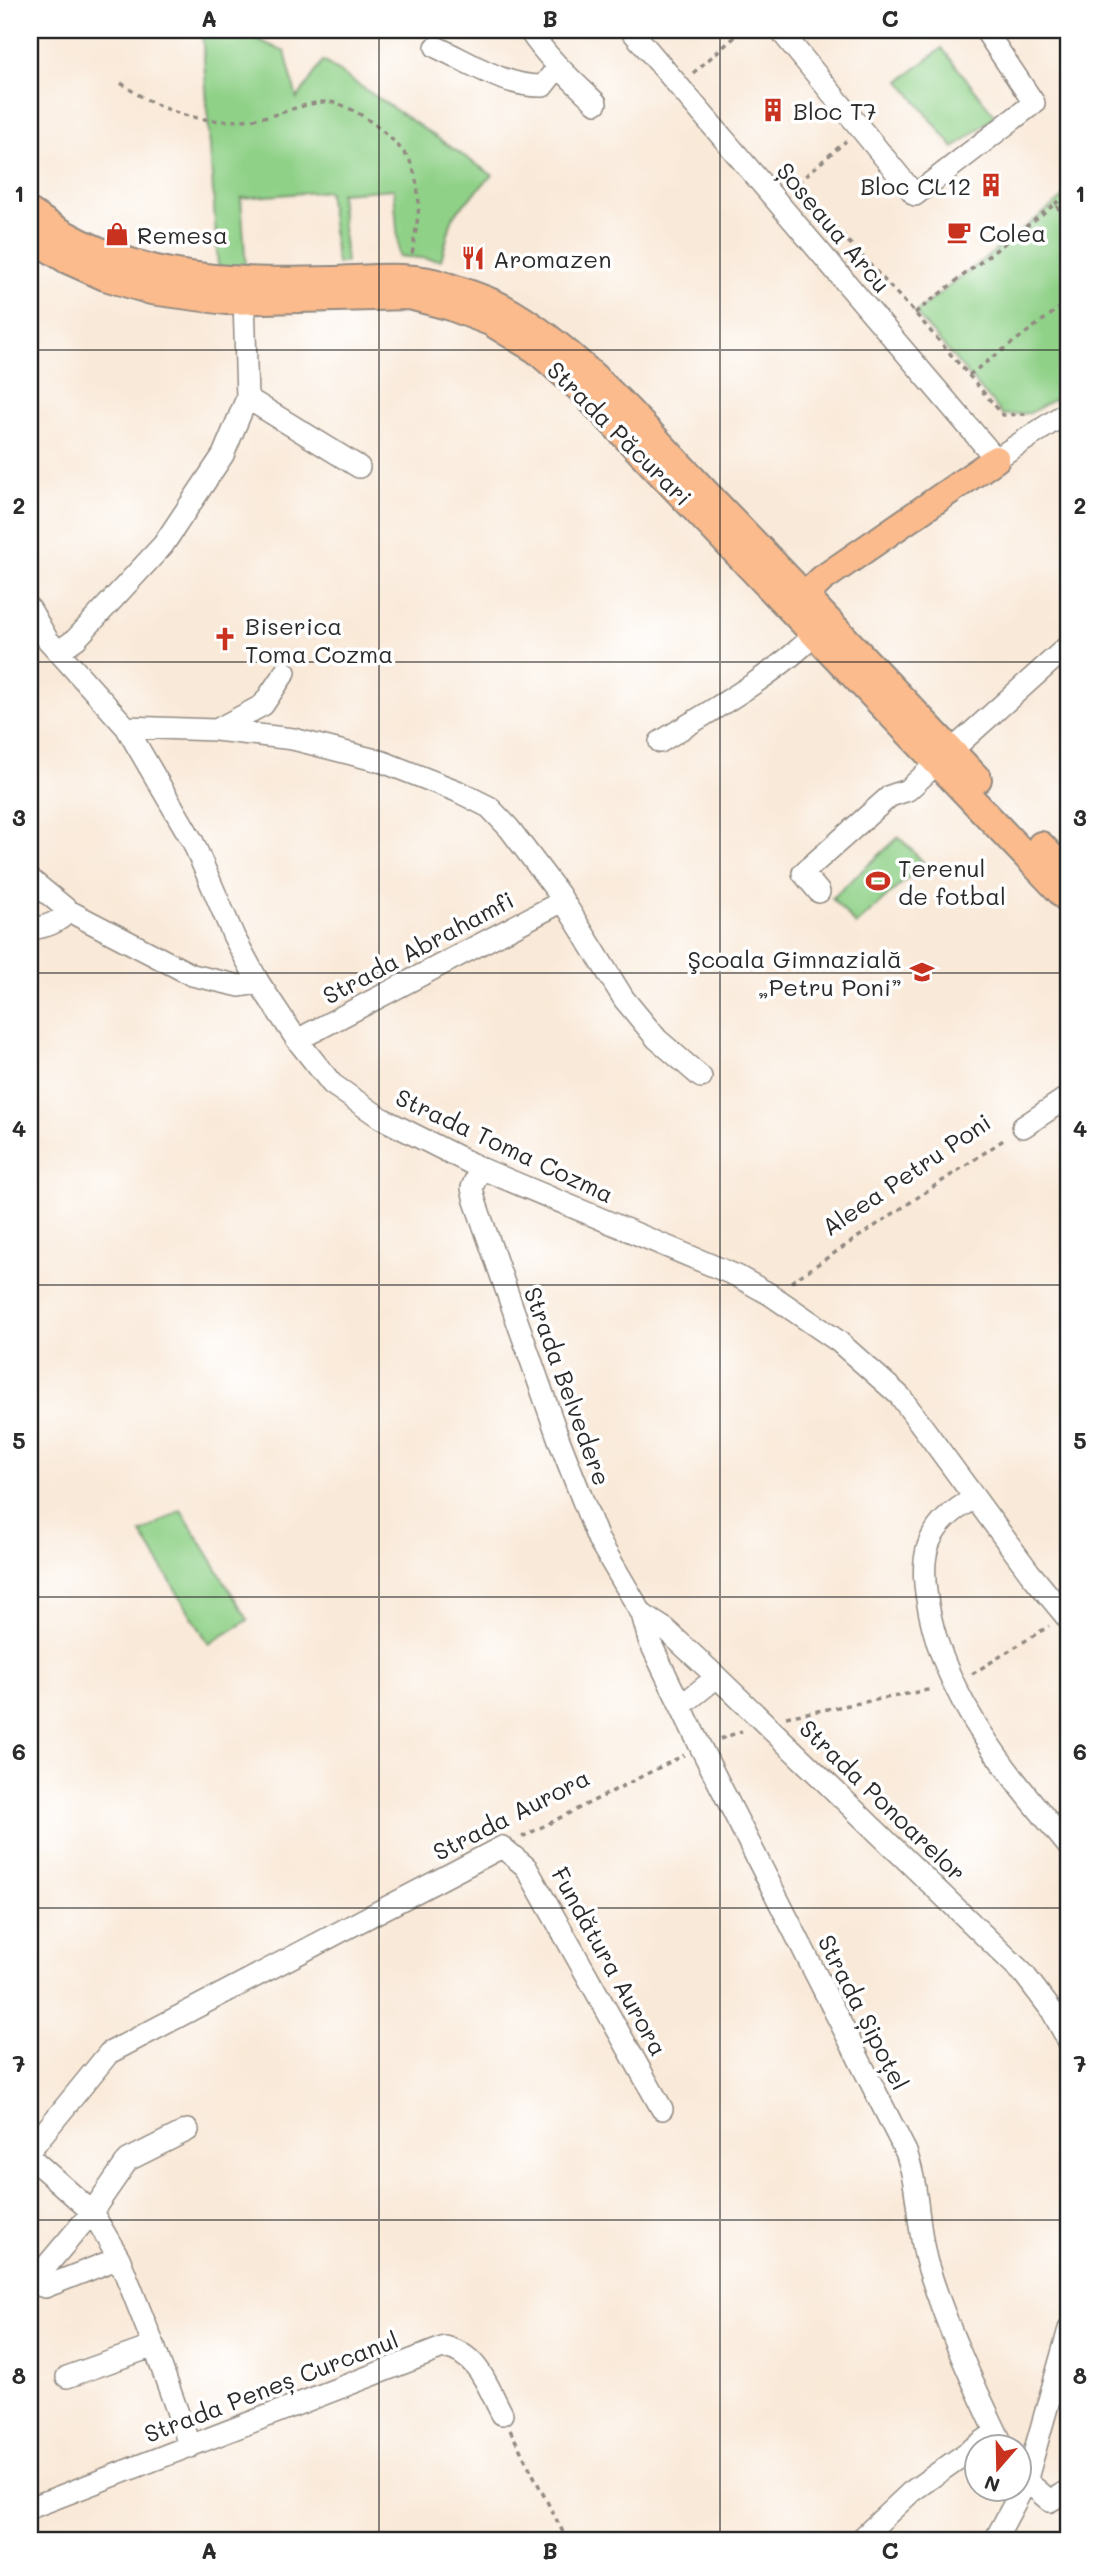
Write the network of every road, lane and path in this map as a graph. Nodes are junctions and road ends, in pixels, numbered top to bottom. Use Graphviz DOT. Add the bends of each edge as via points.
graph roads {
  1 [pos="529,30"];
  2 [pos="631,30"];
  3 [pos="743,30"];
  4 [pos="780,30"];
  5 [pos="985,30"];
  6 [pos="436,47"];
  7 [pos="558,67"];
  8 [pos="121,83"];
  9 [pos="678,85"];
  10 [pos="596,103"];
  11 [pos="826,157"];
  12 [pos="1069,193"];
  13 [pos="1055,204"];
  14 [pos="814,205"];
  15 [pos="807,211"];
  16 [pos="30,212"];
  17 [pos="1069,222"];
  18 [pos="30,237"];
  19 [pos="410,278"];
  20 [pos="244,301"];
  21 [pos="1069,301"];
  22 [pos="915,313"];
  23 [pos="969,376"];
  24 [pos="247,398"];
  25 [pos="1069,411"];
  26 [pos="1030,413"];
  27 [pos="996,458"];
  28 [pos="359,467"];
  29 [pos="798,603"];
  30 [pos="30,609"];
  31 [pos="815,634"];
  32 [pos="1069,645"];
  33 [pos="45,647"];
  34 [pos="285,672"];
  35 [pos="126,727"];
  36 [pos="216,730"];
  37 [pos="660,742"];
  38 [pos="944,757"];
  39 [pos="1069,874"];
  40 [pos="30,879"];
  41 [pos="819,892"];
  42 [pos="563,901"];
  43 [pos="1069,901"];
  44 [pos="69,911"];
  45 [pos="30,929"];
  46 [pos="259,983"];
  47 [pos="297,1040"];
  48 [pos="701,1077"];
  49 [pos="1069,1096"];
  50 [pos="1023,1127"];
  51 [pos="480,1168"];
  52 [pos="771,1295"];
  53 [pos="975,1498"];
  54 [pos="642,1614"];
  55 [pos="1067,1618"];
  56 [pos="717,1677"];
  57 [pos="954,1685"];
  58 [pos="682,1705"];
  59 [pos="764,1722"];
  60 [pos="700,1746"];
  61 [pos="502,1847"];
  62 [pos="1069,1847"];
  63 [pos="1069,2042"];
  64 [pos="662,2109"];
  65 [pos="188,2130"];
  66 [pos="30,2150"];
  67 [pos="30,2157"];
  68 [pos="92,2212"];
  69 [pos="119,2258"];
  70 [pos="1069,2329"];
  71 [pos="154,2346"];
  72 [pos="66,2377"];
  73 [pos="502,2414"];
  74 [pos="997,2434"];
  75 [pos="1032,2446"];
  76 [pos="190,2447"];
  77 [pos="962,2462"];
  78 [pos="1032,2486"];
  79 [pos="1069,2490"];
  80 [pos="1011,2504"];
  81 [pos="30,2508"];
  82 [pos="567,2540"];
  83 [pos="860,2540"];
  84 [pos="995,2540"];
  1 -- 7 [label="street"];
  2 -- 9 [label="street, Șoseaua Arcu"];
  3 -- 9 [label="path"];
  4 -- 5 [label="street" via="915,195 1034,103"];
  6 -- 7 [label="street" via="527,87 542,86"];
  7 -- 10 [label="street"];
  8 -- 19 [label="path" via="145,100 206,121 245,121 334,103 375,123 411,162 416,184"];
  9 -- 27 [label="street, Șoseaua Arcu"];
  11 -- 14 [label="path" via="796,184"];
  12 -- 13 [label="path"];
  13 -- 17 [label="path"];
  13 -- 22 [label="path"];
  14 -- 15 [label="path"];
  14 -- 22 [label="path"];
  16 -- 19 [label="main road, Strada Păcurari" via="77,242 153,270 191,277 243,281"];
  18 -- 20 [label="main road, Strada Păcurari" via="67,260 150,292"];
  19 -- 29 [label="main road, Strada Păcurari" via="443,284 500,305 548,335 596,379"];
  20 -- 24 [label="street"];
  20 -- 29 [label="main road, Strada Păcurari" via="409,296 490,322 536,350 579,388"];
  21 -- 23 [label="path"];
  22 -- 23 [label="path"];
  23 -- 26 [label="path" via="1003,415"];
  24 -- 28 [label="street"];
  24 -- 33 [label="street" via="223,455 163,545 76,639"];
  25 -- 27 [label="street"];
  27 -- 29 [label="main road" via="822,579"];
  29 -- 31 [label="main road, Strada Păcurari"];
  29 -- 38 [label="main road, Strada Păcurari"];
  30 -- 33 [label="street, Strada Toma Cozma"];
  31 -- 37 [label="street" via="751,683"];
  31 -- 38 [label="main road, Strada Păcurari"];
  32 -- 38 [label="street"];
  33 -- 35 [label="street, Strada Toma Cozma"];
  34 -- 36 [label="street" via="263,705"];
  35 -- 36 [label="street"];
  35 -- 46 [label="street, Strada Toma Cozma" via="193,842"];
  36 -- 42 [label="street" via="293,739 350,753 477,800 499,816"];
  38 -- 39 [label="main road, Strada Păcurari"];
  38 -- 41 [label="street" via="908,790 890,796 803,873"];
  38 -- 43 [label="main road, Strada Păcurari"];
  40 -- 44 [label="street"];
  42 -- 47 [label="street, Strada Abrahamfi"];
  42 -- 48 [label="street" via="624,999 657,1039"];
  44 -- 45 [label="street" via="61,920"];
  44 -- 46 [label="street" via="192,975 240,986"];
  46 -- 47 [label="street, Strada Toma Cozma"];
  47 -- 51 [label="street, Strada Toma Cozma" via="332,1084 359,1103"];
  49 -- 50 [label="street, Aleea Petru Poni"];
  50 -- 52 [label="path, Aleea Petru Poni"];
  51 -- 52 [label="street, Strada Toma Cozma" via="737,1276"];
  51 -- 54 [label="street, Strada Belvedere" via="472,1188 475,1201 554,1428 598,1539"];
  52 -- 53 [label="street, Strada Toma Cozma" via="838,1341 900,1396"];
  53 -- 55 [label="street, Strada Toma Cozma"];
  53 -- 57 [label="street" via="953,1509 940,1523 925,1558 936,1642"];
  54 -- 56 [label="street, Strada Ponoarelor"];
  54 -- 58 [label="street, Strada Șipoțel" via="649,1640"];
  55 -- 57 [label="path, Strada Aurora"];
  56 -- 58 [label="street"];
  56 -- 59 [label="street, Strada Ponoarelor"];
  57 -- 59 [label="path, Strada Aurora"];
  57 -- 62 [label="street" via="984,1740"];
  58 -- 60 [label="street, Strada Șipoțel"];
  59 -- 60 [label="path, Strada Aurora"];
  59 -- 63 [label="street, Strada Ponoarelor" via="1024,1974"];
  60 -- 61 [label="path, Strada Aurora"];
  60 -- 74 [label="street, Strada Șipoțel" via="906,2152 926,2260"];
  61 -- 64 [label="street, Fundătura Aurora" via="532,1876"];
  61 -- 66 [label="street, Strada Aurora" via="109,2053"];
  65 -- 68 [label="street" via="128,2160"];
  67 -- 68 [label="street"];
  68 -- 69 [label="street"];
  68 -- 69 [label="street" via="38,2276 39,2285 45,2287"];
  69 -- 71 [label="street"];
  70 -- 75 [label="street"];
  71 -- 72 [label="street"];
  71 -- 76 [label="street"];
  73 -- 76 [label="street, Strada Peneș Curcanul" via="473,2360 460,2350 445,2347"];
  73 -- 82 [label="path"];
  76 -- 81 [label="street, Strada Peneș Curcanul"];
  77 -- 83 [label="street" via="911,2492"];
  78 -- 79 [label="street" via="1050,2501"];
  80 -- 84 [label="street"];
}
